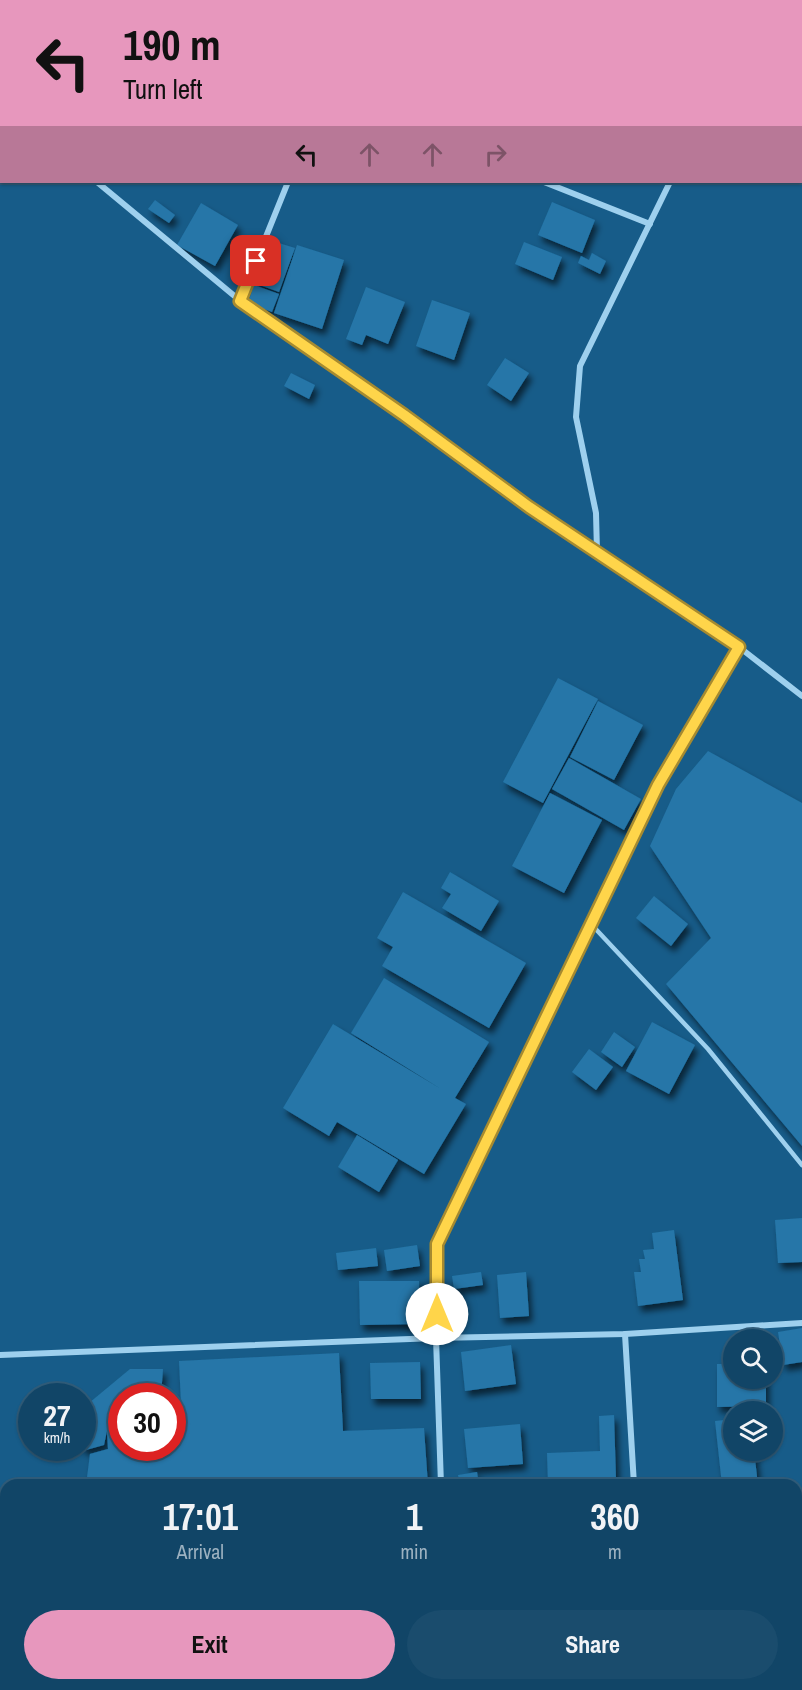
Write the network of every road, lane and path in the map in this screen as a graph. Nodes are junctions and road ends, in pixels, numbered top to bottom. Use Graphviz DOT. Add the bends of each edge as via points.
graph roads {
  1 [pos="98,183"];
  2 [pos="288,183"];
  3 [pos="547,183"];
  4 [pos="670,183"];
  5 [pos="650,224"];
  6 [pos="240,301"];
  7 [pos="597,552"];
  8 [pos="739,647"];
  9 [pos="802,696"];
  10 [pos="591,924"];
  11 [pos="802,1165"];
  12 [pos="802,1323"];
  13 [pos="625,1334"];
  14 [pos="436,1338"];
  15 [pos="0,1355"];
  16 [pos="441,1479"];
  17 [pos="634,1479"];
  1 -- 6 [label="street"];
  2 -- 6 [label="street"];
  3 -- 5 [label="street"];
  4 -- 5 [label="street"];
  5 -- 7 [label="street" via="580,366 576,417 596,513"];
  6 -- 7 [label="street"];
  7 -- 8 [label="street"];
  8 -- 9 [label="street"];
  8 -- 10 [label="street" via="658,785"];
  10 -- 11 [label="lane" via="708,1049"];
  10 -- 14 [label="street" via="437,1244"];
  12 -- 13 [label="street"];
  13 -- 14 [label="street"];
  13 -- 17 [label="street"];
  14 -- 15 [label="street"];
  14 -- 16 [label="street"];
}
